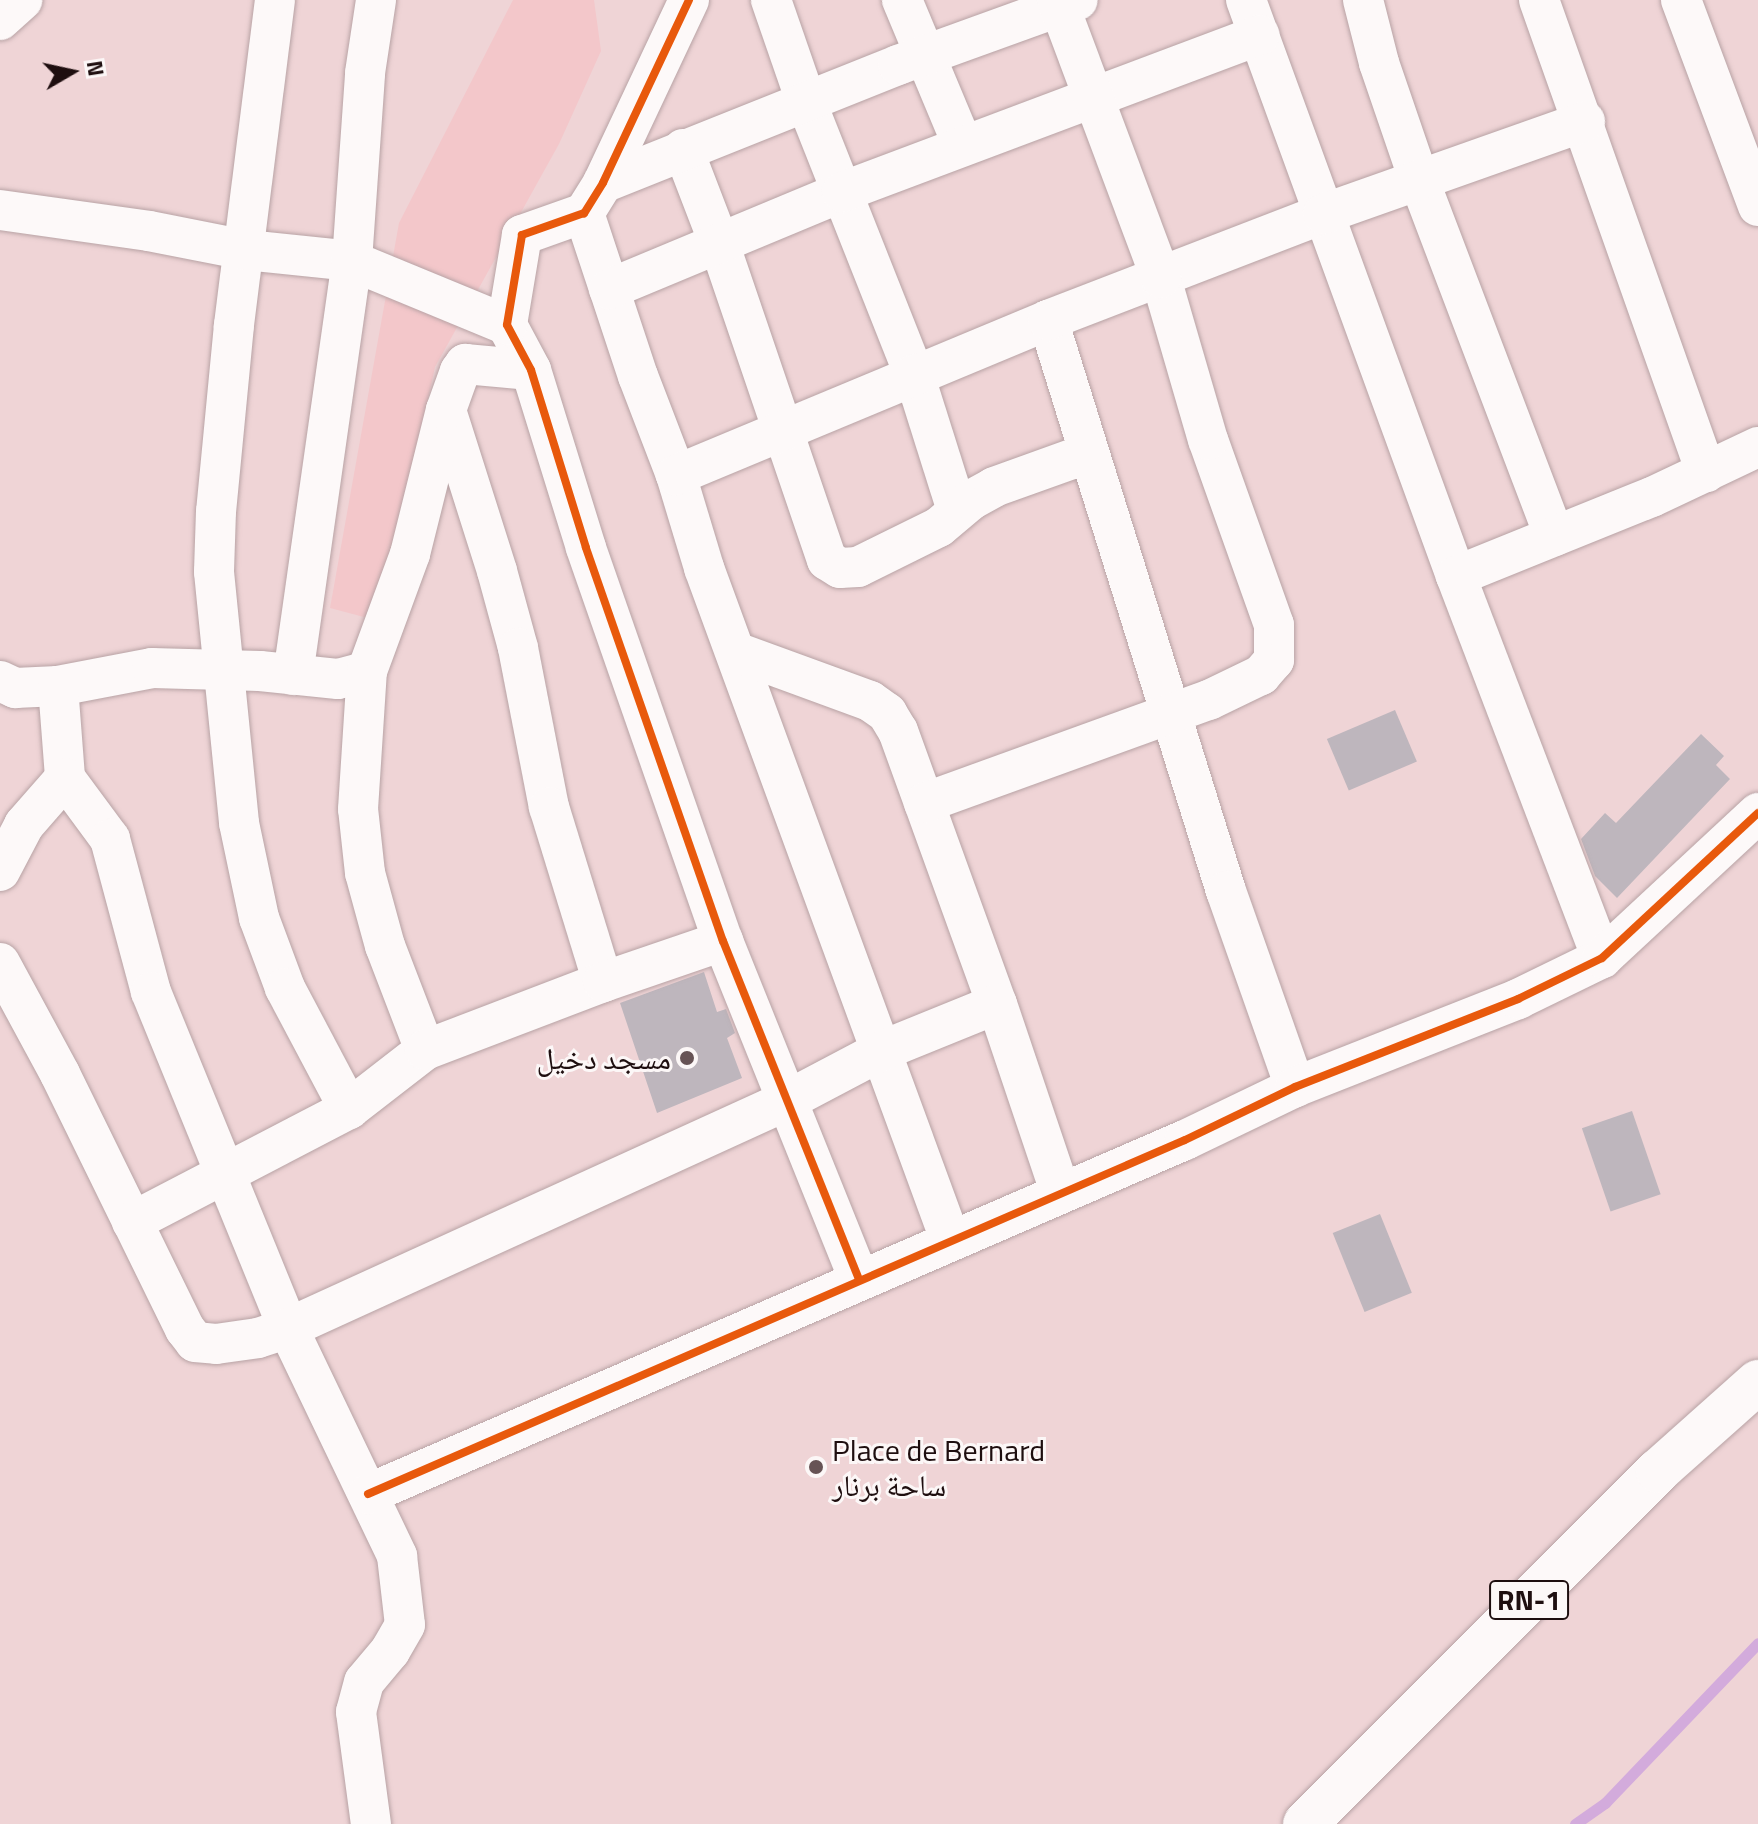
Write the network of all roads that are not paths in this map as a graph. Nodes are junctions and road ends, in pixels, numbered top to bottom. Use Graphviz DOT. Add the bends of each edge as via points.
graph roads {
  1 [pos="22,0"];
  2 [pos="275,0"];
  3 [pos="376,0"];
  4 [pos="689,0"];
  5 [pos="771,0"];
  6 [pos="902,0"];
  7 [pos="1363,0"];
  8 [pos="1539,0"];
  9 [pos="1681,0"];
  10 [pos="1065,2"];
  11 [pos="1252,18"];
  12 [pos="0,20"];
  13 [pos="925,56"];
  14 [pos="1093,97"];
  15 [pos="807,104"];
  16 [pos="1585,121"];
  17 [pos="963,146"];
  18 [pos="683,149"];
  19 [pos="1419,180"];
  20 [pos="842,192"];
  21 [pos="594,198"];
  22 [pos="1758,206"];
  23 [pos="0,210"];
  24 [pos="1323,214"];
  25 [pos="719,243"];
  26 [pos="246,250"];
  27 [pos="352,261"];
  28 [pos="1161,278"];
  29 [pos="609,289"];
  30 [pos="1048,320"];
  31 [pos="507,325"];
  32 [pos="531,370"];
  33 [pos="914,374"];
  34 [pos="446,410"];
  35 [pos="783,429"];
  36 [pos="1758,447"];
  37 [pos="1089,453"];
  38 [pos="1706,472"];
  39 [pos="676,475"];
  40 [pos="957,510"];
  41 [pos="1554,536"];
  42 [pos="1456,576"];
  43 [pos="736,652"];
  44 [pos="223,670"];
  45 [pos="367,671"];
  46 [pos="293,675"];
  47 [pos="0,681"];
  48 [pos="58,686"];
  49 [pos="1172,711"];
  50 [pos="65,778"];
  51 [pos="924,803"];
  52 [pos="1758,813"];
  53 [pos="0,871"];
  54 [pos="723,941"];
  55 [pos="1602,958"];
  56 [pos="0,963"];
  57 [pos="603,982"];
  58 [pos="997,1004"];
  59 [pos="425,1050"];
  60 [pos="881,1051"];
  61 [pos="1295,1087"];
  62 [pos="788,1100"];
  63 [pos="349,1109"];
  64 [pos="226,1172"];
  65 [pos="1060,1191"];
  66 [pos="132,1222"];
  67 [pos="950,1239"];
  68 [pos="859,1279"];
  69 [pos="288,1328"];
  70 [pos="1758,1382"];
  71 [pos="368,1494"];
  72 [pos="371,1824"];
  73 [pos="1305,1824"];
  1 -- 12 [label="street"];
  2 -- 26 [label="street"];
  3 -- 27 [label="street" via="365,73"];
  4 -- 21 [label="street"];
  5 -- 15 [label="street"];
  6 -- 13 [label="street"];
  7 -- 19 [label="street"];
  8 -- 16 [label="street"];
  9 -- 22 [label="street"];
  10 -- 13 [label="street"];
  10 -- 14 [label="street"];
  11 -- 14 [label="street"];
  11 -- 24 [label="street"];
  13 -- 15 [label="street"];
  13 -- 17 [label="street"];
  14 -- 17 [label="street"];
  14 -- 28 [label="street"];
  15 -- 18 [label="street"];
  15 -- 20 [label="street"];
  16 -- 19 [label="street"];
  16 -- 38 [label="street"];
  17 -- 20 [label="street"];
  18 -- 21 [label="street"];
  18 -- 25 [label="street"];
  19 -- 24 [label="street"];
  19 -- 41 [label="street"];
  20 -- 25 [label="street"];
  20 -- 33 [label="street"];
  21 -- 29 [label="street"];
  21 -- 31 [label="street" via="522,235"];
  23 -- 26 [label="street"];
  24 -- 28 [label="street"];
  24 -- 42 [label="street"];
  25 -- 29 [label="street"];
  25 -- 35 [label="street"];
  26 -- 27 [label="street"];
  26 -- 44 [label="street" via="216,511 214,572"];
  27 -- 31 [label="street"];
  27 -- 46 [label="street"];
  28 -- 30 [label="street"];
  28 -- 49 [label="street" via="1208,440 1276,641 1274,660 1261,675"];
  29 -- 39 [label="street"];
  30 -- 33 [label="street"];
  30 -- 37 [label="street"];
  31 -- 32 [label="street"];
  32 -- 34 [label="street" via="465,364"];
  32 -- 54 [label="street" via="586,548"];
  33 -- 35 [label="street"];
  33 -- 40 [label="street"];
  34 -- 45 [label="street" via="410,554"];
  34 -- 57 [label="street" via="497,571 549,807"];
  35 -- 39 [label="street"];
  35 -- 40 [label="street" via="827,560 840,568 858,567 922,536"];
  36 -- 38 [label="street"];
  37 -- 40 [label="street" via="994,487"];
  37 -- 49 [label="street"];
  38 -- 41 [label="street"];
  39 -- 43 [label="street"];
  41 -- 42 [label="street"];
  42 -- 55 [label="street"];
  43 -- 51 [label="street" via="870,701 887,713"];
  43 -- 60 [label="street"];
  44 -- 46 [label="street"];
  44 -- 48 [label="street" via="152,668"];
  44 -- 63 [label="street" via="239,823 259,918 285,988"];
  45 -- 46 [label="street" via="338,679"];
  45 -- 59 [label="street" via="358,809 365,873 385,946"];
  47 -- 48 [label="street" via="15,688"];
  48 -- 50 [label="street"];
  49 -- 51 [label="street"];
  49 -- 61 [label="street" via="1226,891"];
  50 -- 53 [label="street" via="24,825"];
  50 -- 64 [label="street" via="110,839 151,992"];
  51 -- 58 [label="street"];
  52 -- 55 [label="street"];
  54 -- 57 [label="street"];
  54 -- 62 [label="street"];
  55 -- 61 [label="street" via="1518,999"];
  56 -- 66 [label="street"];
  57 -- 59 [label="street"];
  58 -- 60 [label="street"];
  58 -- 65 [label="street"];
  59 -- 63 [label="street"];
  60 -- 62 [label="street"];
  60 -- 67 [label="street"];
  61 -- 65 [label="street"];
  62 -- 68 [label="street"];
  62 -- 69 [label="street"];
  63 -- 64 [label="street"];
  64 -- 66 [label="street"];
  64 -- 69 [label="street"];
  65 -- 67 [label="street"];
  66 -- 69 [label="street" via="195,1342 258,1338"];
  67 -- 68 [label="street"];
  68 -- 71 [label="street"];
  69 -- 71 [label="street"];
  70 -- 73 [label="highway, RN-1" via="1658,1471"];
  71 -- 72 [label="street" via="397,1556 405,1625 364,1682 356,1712"];
}
